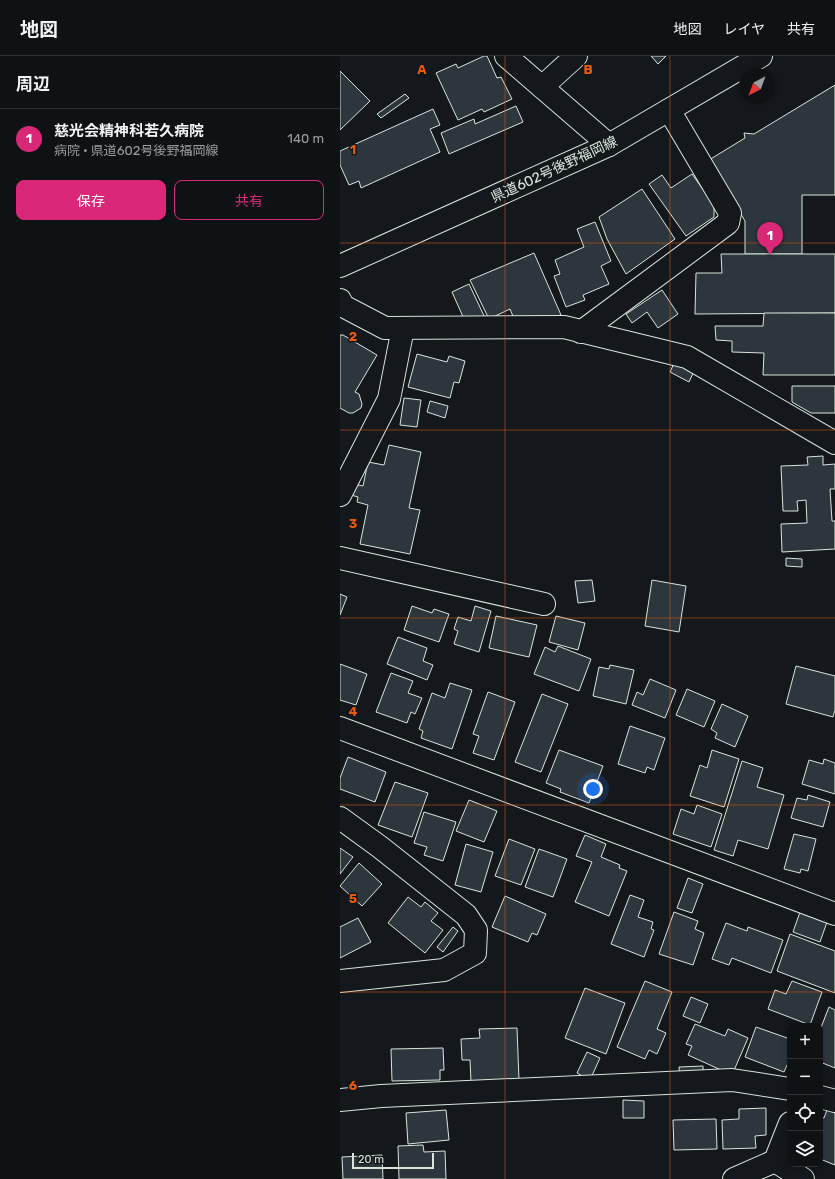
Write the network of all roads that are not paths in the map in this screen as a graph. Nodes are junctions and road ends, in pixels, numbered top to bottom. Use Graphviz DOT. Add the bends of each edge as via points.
graph roads {
  1 [pos="506,56"];
  2 [pos="576,56"];
  3 [pos="761,56"];
  4 [pos="542,87"];
  5 [pos="669,110"];
  6 [pos="609,145"];
  7 [pos="340,266"];
  8 [pos="340,300"];
  9 [pos="403,328"];
  10 [pos="581,332"];
  11 [pos="835,443"];
  12 [pos="340,495"];
  13 [pos="340,558"];
  14 [pos="544,604"];
  15 [pos="340,728"];
  16 [pos="340,818"];
  17 [pos="835,914"];
  18 [pos="340,981"];
  19 [pos="787,1089"];
  20 [pos="823,1098"];
  21 [pos="340,1100"];
  22 [pos="835,1101"];
  23 [pos="787,1131"];
  24 [pos="775,1161"];
  25 [pos="734,1179"];
  26 [pos="803,1179"];
  1 -- 4 [label="street"];
  2 -- 4 [label="street"];
  3 -- 5 [label="street, 県道602号後野福岡線"];
  4 -- 6 [label="street"];
  5 -- 6 [label="street, 県道602号後野福岡線"];
  5 -- 10 [label="street" via="730,213 728,223"];
  6 -- 7 [label="street, 県道602号後野福岡線"];
  8 -- 9 [label="street" via="343,306 386,328"];
  9 -- 10 [label="street" via="564,327"];
  9 -- 12 [label="street" via="389,400"];
  10 -- 11 [label="street" via="687,357"];
  13 -- 14 [label="street"];
  15 -- 17 [label="street"];
  16 -- 18 [label="street" via="466,915 476,930 475,953 444,970"];
  19 -- 21 [label="street" via="732,1080"];
  20 -- 22 [label="street"];
  23 -- 24 [label="street"];
  24 -- 25 [label="street"];
  24 -- 26 [label="street"];
}
